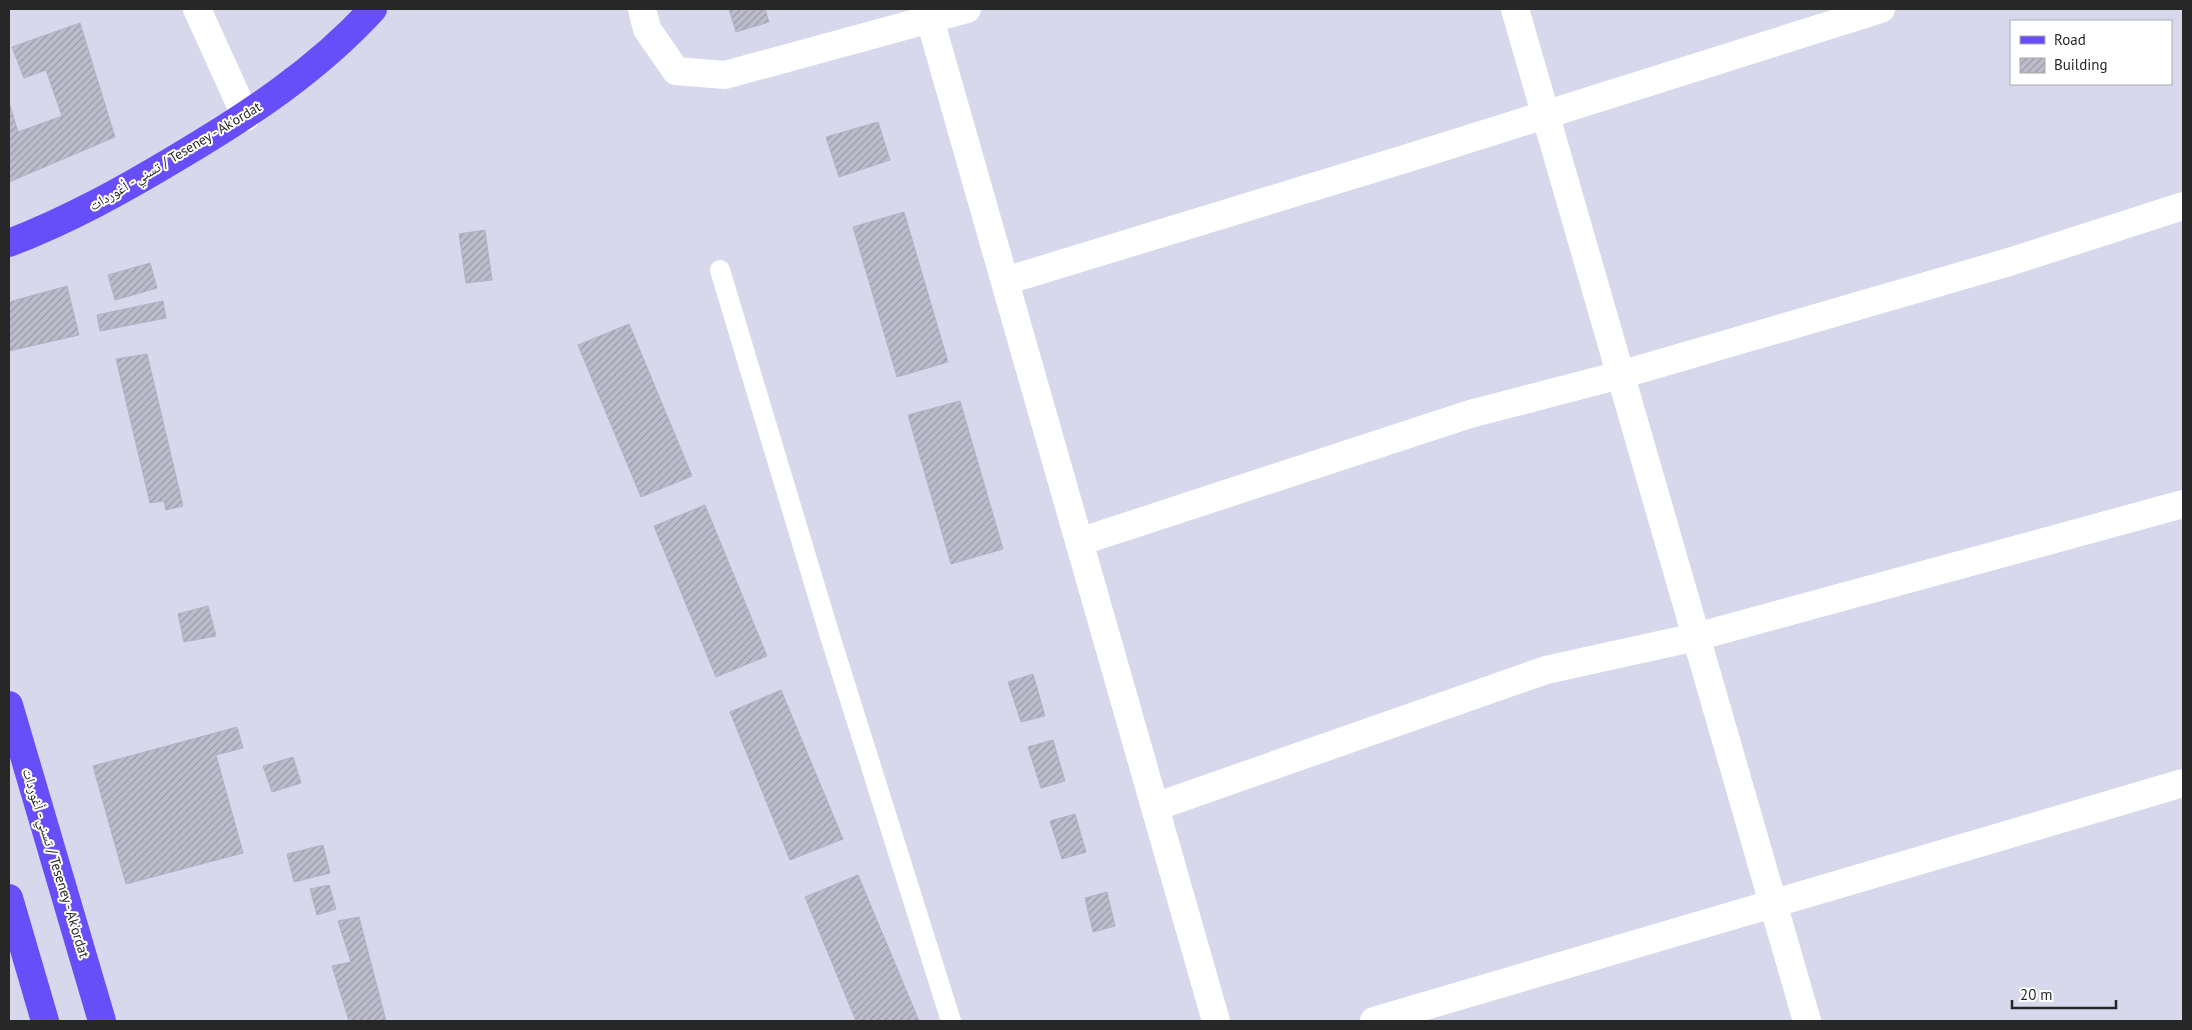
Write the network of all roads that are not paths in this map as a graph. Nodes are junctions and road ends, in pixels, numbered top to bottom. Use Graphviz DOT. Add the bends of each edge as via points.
graph roads {
  1 [pos="198,9"];
  2 [pos="374,9"];
  3 [pos="642,9"];
  4 [pos="967,9"];
  5 [pos="1515,9"];
  6 [pos="1881,9"];
  7 [pos="929,14"];
  8 [pos="1546,115"];
  9 [pos="246,117"];
  10 [pos="2183,206"];
  11 [pos="9,243"];
  12 [pos="720,270"];
  13 [pos="1004,281"];
  14 [pos="1620,375"];
  15 [pos="2183,504"];
  16 [pos="1079,542"];
  17 [pos="1696,637"];
  18 [pos="9,705"];
  19 [pos="2183,783"];
  20 [pos="1155,807"];
  21 [pos="9,898"];
  22 [pos="1774,905"];
  23 [pos="15,942"];
  24 [pos="45,1021"];
  25 [pos="102,1021"];
  26 [pos="952,1021"];
  27 [pos="1216,1021"];
  28 [pos="1374,1021"];
  29 [pos="1807,1021"];
  1 -- 9 [label="street"];
  2 -- 9 [label="main road, تسني - أغوردات / Teseney - Ak'ordat" via="297,80"];
  3 -- 7 [label="street" via="647,29 676,71 725,75"];
  4 -- 7 [label="street"];
  5 -- 8 [label="street"];
  6 -- 8 [label="street"];
  7 -- 13 [label="street"];
  8 -- 13 [label="street"];
  8 -- 14 [label="street"];
  9 -- 11 [label="main road, تسني - أغوردات / Teseney - Ak'ordat" via="110,198"];
  10 -- 14 [label="street" via="2009,262"];
  12 -- 26 [label="lane" via="833,645"];
  13 -- 16 [label="street"];
  14 -- 16 [label="street" via="1470,414"];
  14 -- 17 [label="street"];
  15 -- 17 [label="street"];
  16 -- 20 [label="street"];
  17 -- 20 [label="street" via="1546,670"];
  17 -- 22 [label="street"];
  18 -- 25 [label="main road, تسني - أغوردات / Teseney - Ak'ordat"];
  19 -- 22 [label="street"];
  20 -- 27 [label="street"];
  21 -- 23 [label="main road"];
  22 -- 28 [label="street"];
  22 -- 29 [label="street"];
  23 -- 24 [label="main road"];
}
